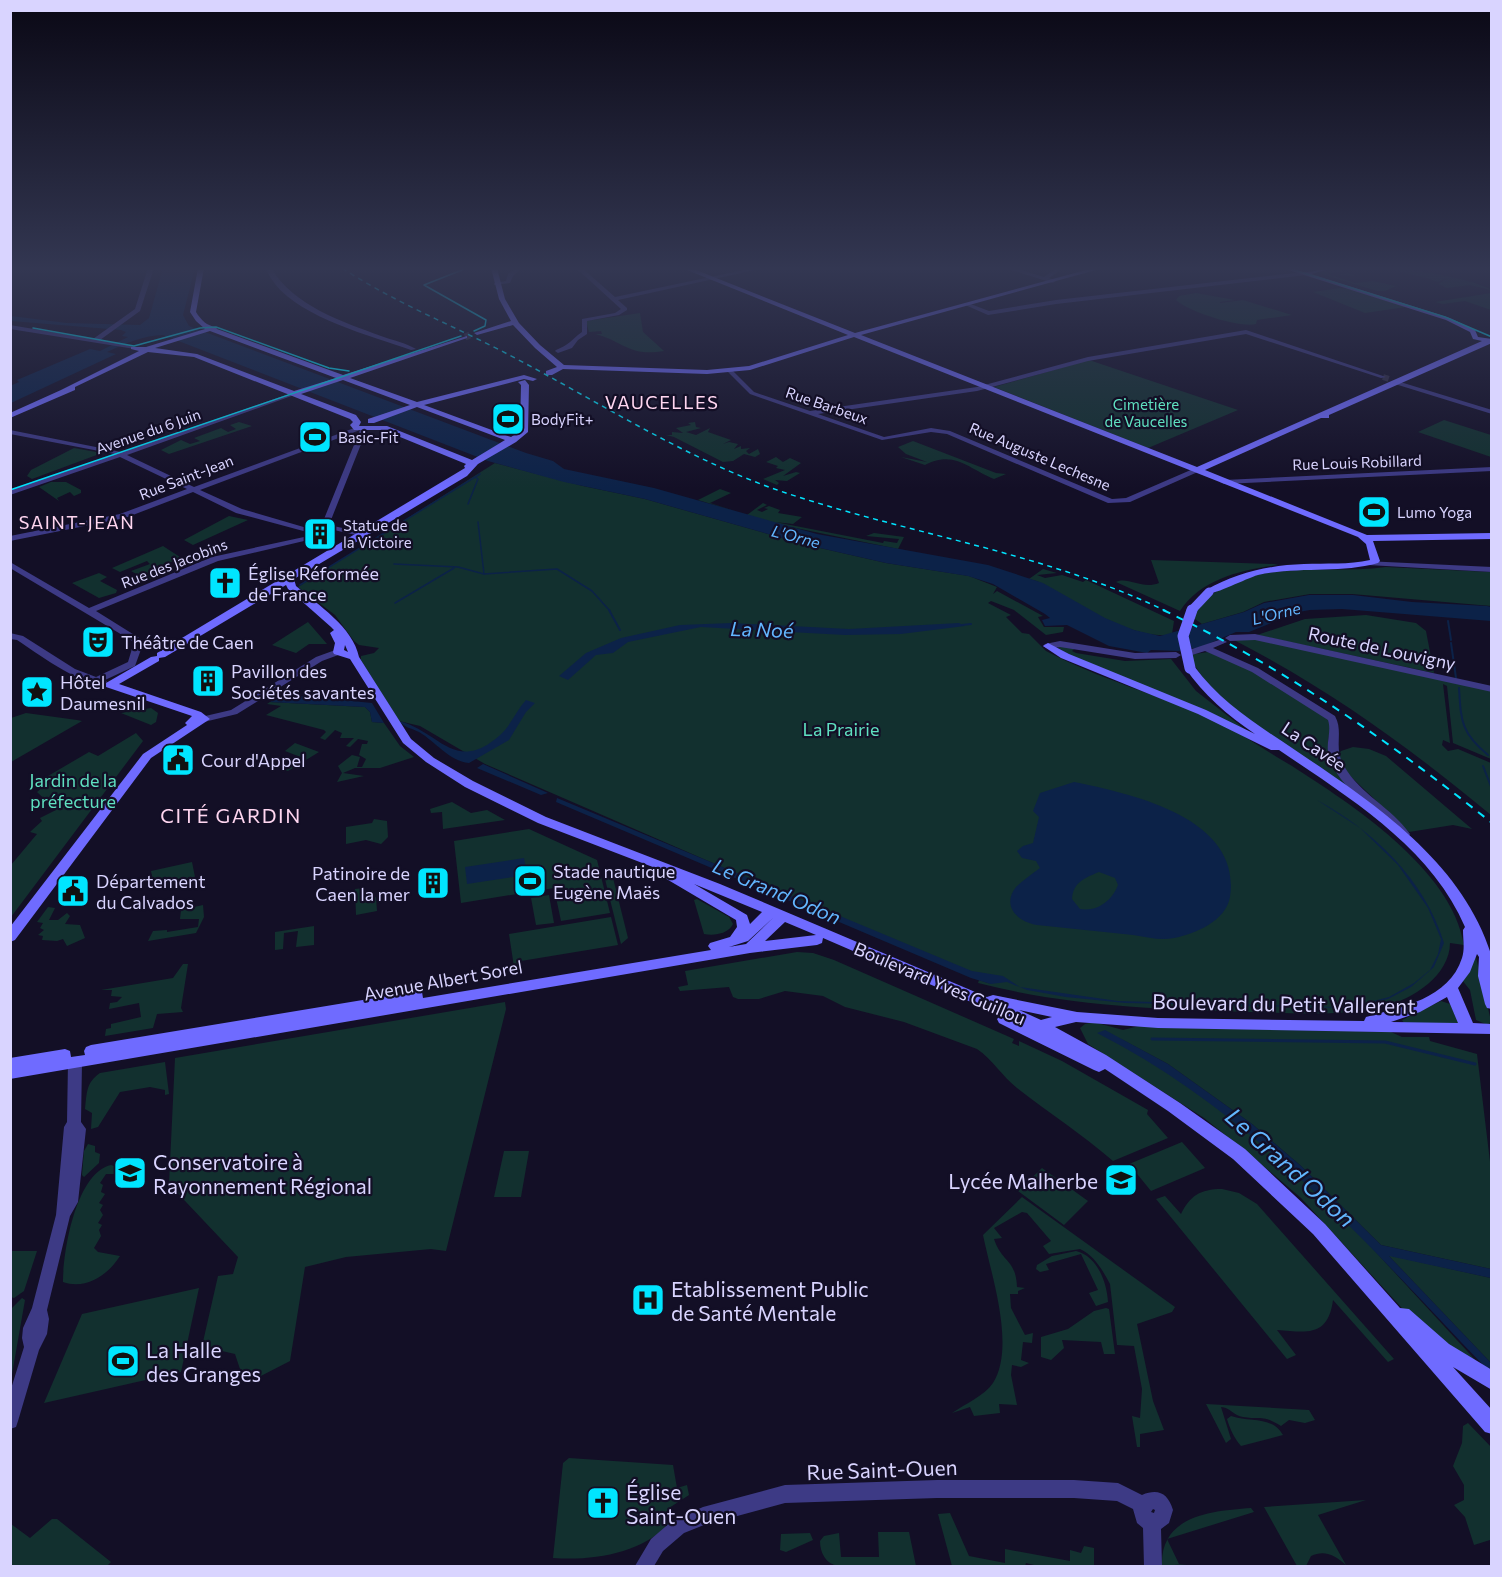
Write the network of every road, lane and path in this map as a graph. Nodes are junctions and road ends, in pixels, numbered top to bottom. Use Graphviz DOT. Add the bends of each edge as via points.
graph roads {
  1 [pos="98,342"];
  2 [pos="172,342"];
  3 [pos="245,342"];
  4 [pos="395,342"];
  5 [pos="450,342"];
  6 [pos="539,342"];
  7 [pos="574,342"];
  8 [pos="834,342"];
  9 [pos="870,342"];
  10 [pos="1188,342"];
  11 [pos="1275,342"];
  12 [pos="1472,342"];
  13 [pos="1482,342"];
  14 [pos="133,348"];
  15 [pos="148,350"];
  16 [pos="419,350"];
  17 [pos="1467,351"];
  18 [pos="552,352"];
  19 [pos="729,370"];
  20 [pos="555,372"];
  21 [pos="332,377"];
  22 [pos="342,377"];
  23 [pos="1392,380"];
  24 [pos="526,381"];
  25 [pos="985,388"];
  26 [pos="294,394"];
  27 [pos="417,405"];
  28 [pos="1491,412"];
  29 [pos="809,413"];
  30 [pos="10,416"];
  31 [pos="366,424"];
  32 [pos="941,430"];
  33 [pos="10,432"];
  34 [pos="513,440"];
  35 [pos="121,454"];
  36 [pos="473,463"];
  37 [pos="1491,469"];
  38 [pos="1196,471"];
  39 [pos="1224,482"];
  40 [pos="193,489"];
  41 [pos="10,493"];
  42 [pos="325,526"];
  43 [pos="308,533"];
  44 [pos="359,535"];
  45 [pos="1491,537"];
  46 [pos="10,538"];
  47 [pos="1362,538"];
  48 [pos="1388,538"];
  49 [pos="337,548"];
  50 [pos="1372,562"];
  51 [pos="10,564"];
  52 [pos="1491,570"];
  53 [pos="290,580"];
  54 [pos="278,586"];
  55 [pos="313,607"];
  56 [pos="89,611"];
  57 [pos="10,636"];
  58 [pos="10,642"];
  59 [pos="27,645"];
  60 [pos="1047,646"];
  61 [pos="1208,649"];
  62 [pos="346,651"];
  63 [pos="1189,653"];
  64 [pos="1176,655"];
  65 [pos="96,680"];
  66 [pos="110,685"];
  67 [pos="1491,689"];
  68 [pos="197,721"];
  69 [pos="1350,794"];
  70 [pos="604,845"];
  71 [pos="1413,847"];
  72 [pos="662,871"];
  73 [pos="773,917"];
  74 [pos="1470,921"];
  75 [pos="10,937"];
  76 [pos="818,940"];
  77 [pos="731,942"];
  78 [pos="750,948"];
  79 [pos="1488,972"];
  80 [pos="554,977"];
  81 [pos="1450,987"];
  82 [pos="957,991"];
  83 [pos="1491,1004"];
  84 [pos="1077,1017"];
  85 [pos="1018,1025"];
  86 [pos="1039,1025"];
  87 [pos="1347,1026"];
  88 [pos="1468,1028"];
  89 [pos="1491,1029"];
  90 [pos="75,1058"];
  91 [pos="10,1064"];
  92 [pos="10,1073"];
  93 [pos="1133,1083"];
  94 [pos="1362,1277"];
  95 [pos="1491,1381"];
  96 [pos="10,1420"];
  97 [pos="1491,1425"];
  98 [pos="644,1566"];
  99 [pos="1153,1566"];
  1 -- 14 [label="street"];
  2 -- 15 [label="main road"];
  3 -- 21 [label="main road"];
  4 -- 16 [label="street"];
  5 -- 16 [label="main road"];
  6 -- 18 [label="main road"];
  7 -- 18 [label="street" via="570,347"];
  8 -- 19 [label="main road" via="778,361"];
  9 -- 25 [label="main road"];
  10 -- 25 [label="street" via="1096,357"];
  11 -- 23 [label="street"];
  12 -- 17 [label="main road"];
  13 -- 17 [label="main road"];
  14 -- 15 [label="main road"];
  15 -- 26 [label="main road" via="199,356"];
  15 -- 30 [label="main road"];
  16 -- 21 [label="main road"];
  16 -- 22 [label="main road"];
  17 -- 23 [label="main road"];
  18 -- 20 [label="main road"];
  19 -- 20 [label="main road"];
  19 -- 29 [label="street, Rue Barbeux" via="751,392"];
  20 -- 24 [label="main road"];
  21 -- 22 [label="main road"];
  21 -- 26 [label="main road"];
  22 -- 27 [label="main road"];
  23 -- 28 [label="street"];
  23 -- 38 [label="main road"];
  24 -- 27 [label="main road"];
  24 -- 34 [label="main road" via="524,432"];
  25 -- 29 [label="street"];
  25 -- 38 [label="main road"];
  26 -- 31 [label="main road"];
  26 -- 35 [label="street, Avenue du 6 Juin"];
  27 -- 31 [label="main road"];
  27 -- 34 [label="main road"];
  29 -- 32 [label="street, Rue Barbeux" via="890,439"];
  31 -- 36 [label="main road"];
  31 -- 40 [label="street, Rue Saint-Jean"];
  31 -- 42 [label="street"];
  32 -- 38 [label="street, Rue Auguste Lechesne" via="1111,501 1127,500"];
  33 -- 35 [label="street"];
  34 -- 36 [label="main road"];
  35 -- 40 [label="street"];
  35 -- 41 [label="street, Avenue du 6 Juin"];
  36 -- 44 [label="main road" via="465,473"];
  37 -- 39 [label="street, Rue Louis Robillard"];
  38 -- 39 [label="main road"];
  39 -- 47 [label="main road"];
  40 -- 43 [label="street" via="239,512"];
  40 -- 46 [label="street, Rue Saint-Jean" via="122,516"];
  42 -- 43 [label="street, Rue des Jacobins"];
  42 -- 44 [label="street"];
  43 -- 49 [label="street"];
  43 -- 56 [label="street, Rue des Jacobins" via="215,559"];
  44 -- 49 [label="main road"];
  45 -- 48 [label="main road"];
  47 -- 48 [label="main road"];
  47 -- 50 [label="main road"];
  48 -- 50 [label="main road" via="1376,543 1378,557"];
  49 -- 53 [label="main road"];
  49 -- 54 [label="main road" via="280,580"];
  50 -- 52 [label="street"];
  50 -- 69 [label="main road, La Cavée, bridge" via="1267,571 1234,579 1209,592 1190,610 1183,628 1182,648 1190,668 1217,700"];
  51 -- 56 [label="street"];
  53 -- 54 [label="main road"];
  53 -- 55 [label="main road" via="291,587"];
  54 -- 55 [label="main road"];
  54 -- 66 [label="main road"];
  55 -- 62 [label="main road, Boulevard Yves Guillou" via="335,625"];
  56 -- 65 [label="street" via="139,644 132,664"];
  57 -- 59 [label="street"];
  58 -- 59 [label="street"];
  59 -- 65 [label="street"];
  60 -- 64 [label="street" via="1060,644 1135,656"];
  60 -- 69 [label="main road" via="1220,720 1280,750"];
  61 -- 63 [label="street, Route de Louvigny"];
  61 -- 67 [label="street, Route de Louvigny" via="1226,640 1255,637"];
  61 -- 71 [label="street" via="1255,670 1332,718 1335,725 1331,748 1338,766 1399,827"];
  62 -- 68 [label="street" via="320,659 234,712"];
  62 -- 70 [label="main road, Boulevard Yves Guillou" via="402,735 424,756 494,798"];
  65 -- 66 [label="street"];
  66 -- 68 [label="main road" via="197,714"];
  68 -- 75 [label="main road" via="146,750 143,760"];
  69 -- 71 [label="main road"];
  70 -- 72 [label="main road, Boulevard Yves Guillou"];
  70 -- 73 [label="main road, Boulevard Yves Guillou" via="678,872"];
  71 -- 74 [label="main road"];
  72 -- 73 [label="main road, Boulevard Yves Guillou"];
  72 -- 77 [label="main road" via="742,918 743,930"];
  73 -- 76 [label="main road, Boulevard Yves Guillou"];
  73 -- 77 [label="main road, Avenue Albert Sorel"];
  73 -- 78 [label="main road"];
  73 -- 82 [label="main road, Boulevard Yves Guillou"];
  74 -- 79 [label="main road"];
  74 -- 81 [label="main road" via="1469,958"];
  76 -- 78 [label="main road, Avenue Albert Sorel"];
  76 -- 85 [label="main road, Boulevard Yves Guillou"];
  77 -- 80 [label="main road, Avenue Albert Sorel"];
  78 -- 80 [label="main road, Avenue Albert Sorel"];
  79 -- 83 [label="main road"];
  80 -- 90 [label="main road, Avenue Albert Sorel"];
  81 -- 87 [label="main road" via="1405,1013"];
  81 -- 88 [label="main road"];
  82 -- 84 [label="main road, Boulevard du Petit Vallerent"];
  82 -- 86 [label="main road, Boulevard Yves Guillou"];
  84 -- 86 [label="main road, Boulevard du Petit Vallerent"];
  84 -- 87 [label="main road, Boulevard du Petit Vallerent" via="1158,1023"];
  85 -- 86 [label="main road, Boulevard du Petit Vallerent"];
  85 -- 93 [label="main road, Boulevard Yves Guillou"];
  86 -- 93 [label="main road, Boulevard Yves Guillou" via="1101,1059"];
  87 -- 88 [label="main road, Boulevard du Petit Vallerent"];
  88 -- 89 [label="main road, Boulevard du Petit Vallerent"];
  90 -- 91 [label="main road"];
  90 -- 92 [label="main road"];
  90 -- 96 [label="street" via="74,1123 79,1129 71,1202 63,1215 39,1310 42,1319 37,1340"];
  93 -- 94 [label="main road, Boulevard Yves Guillou" via="1239,1154 1319,1229"];
  94 -- 95 [label="main road, Boulevard Yves Guillou" via="1442,1350"];
  94 -- 97 [label="main road, Boulevard Yves Guillou"];
  98 -- 99 [label="street, Rue Saint-Ouen" via="657,1545 678,1527 703,1516 785,1494 938,1489 1118,1492 1143,1504 1143,1514 1152,1521"];
}
